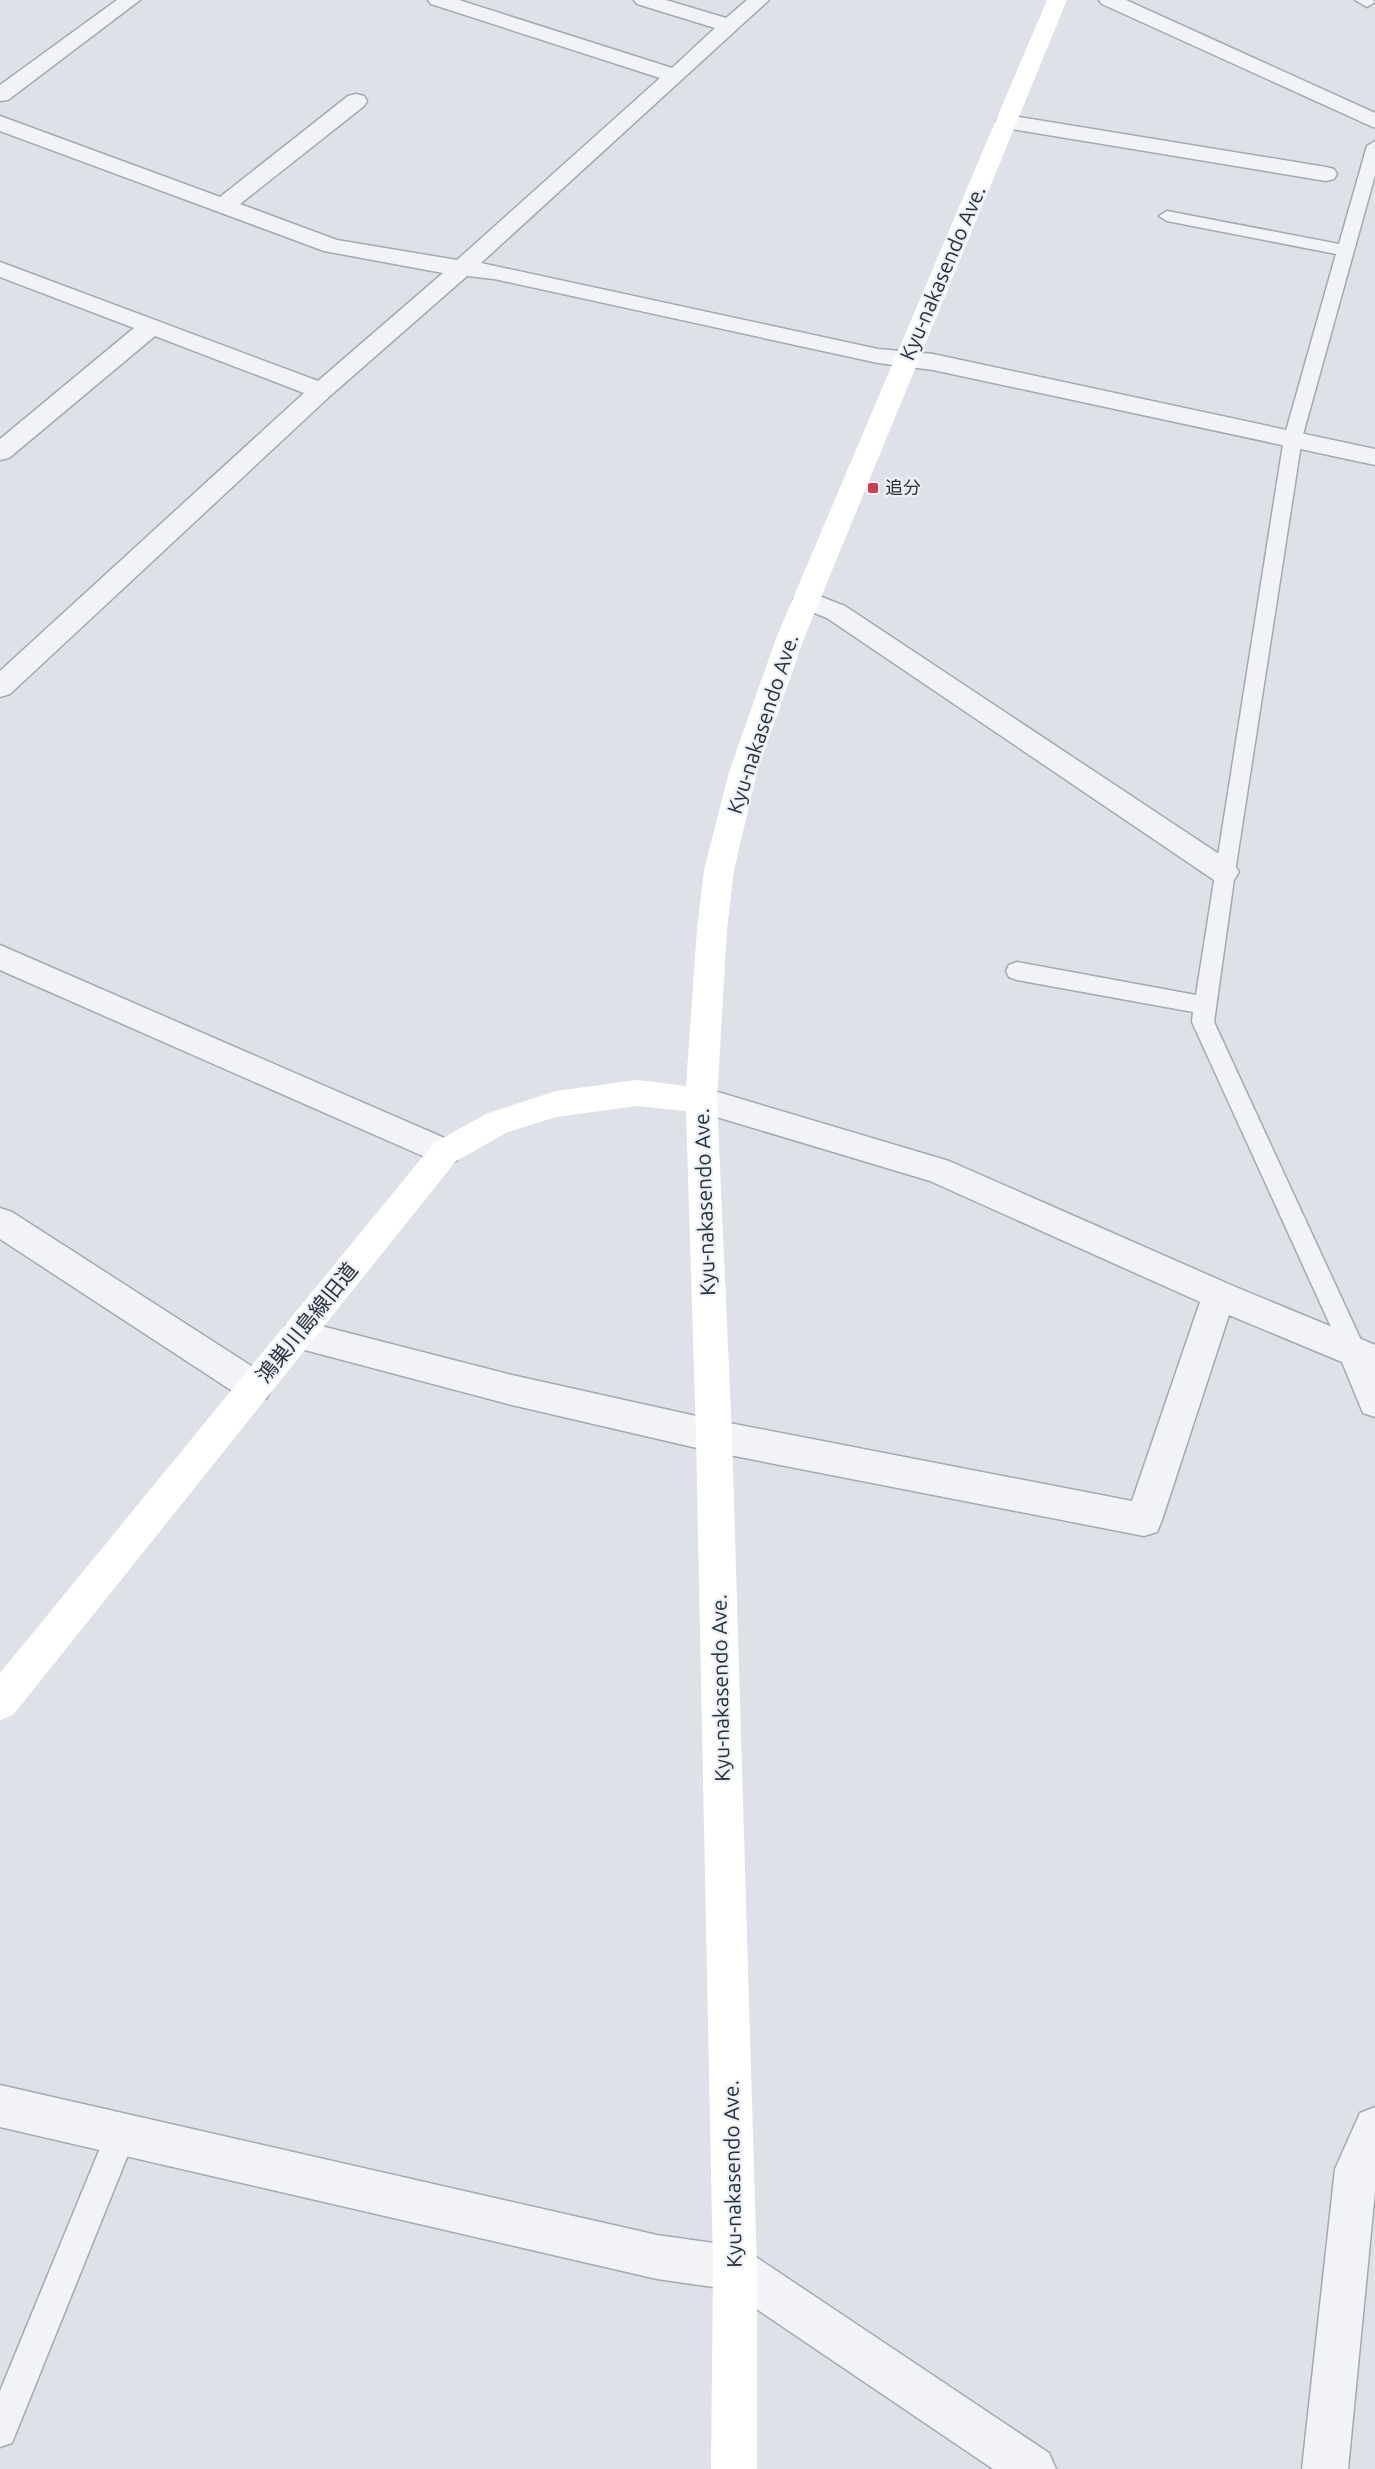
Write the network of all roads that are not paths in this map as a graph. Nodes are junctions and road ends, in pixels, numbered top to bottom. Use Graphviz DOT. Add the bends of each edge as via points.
graph roads {
  1 [pos="130,0"];
  2 [pos="438,0"];
  3 [pos="644,0"];
  4 [pos="759,0"];
  5 [pos="1057,0"];
  6 [pos="1109,0"];
  7 [pos="730,26"];
  8 [pos="676,75"];
  9 [pos="0,95"];
  10 [pos="356,101"];
  11 [pos="1375,121"];
  12 [pos="1007,122"];
  13 [pos="0,123"];
  14 [pos="1375,146"];
  15 [pos="1326,174"];
  16 [pos="223,206"];
  17 [pos="1167,216"];
  18 [pos="1344,250"];
  19 [pos="0,269"];
  20 [pos="461,269"];
  21 [pos="151,327"];
  22 [pos="907,358"];
  23 [pos="321,391"];
  24 [pos="1293,438"];
  25 [pos="0,452"];
  26 [pos="1375,457"];
  27 [pos="806,600"];
  28 [pos="0,687"];
  29 [pos="1224,872"];
  30 [pos="0,957"];
  31 [pos="1017,971"];
  32 [pos="1205,1005"];
  33 [pos="701,1100"];
  34 [pos="445,1152"];
  35 [pos="0,1222"];
  36 [pos="1218,1295"];
  37 [pos="298,1335"];
  38 [pos="1364,1356"];
  39 [pos="255,1387"];
  40 [pos="1375,1402"];
  41 [pos="714,1436"];
  42 [pos="0,1702"];
  43 [pos="0,2106"];
  44 [pos="1375,2128"];
  45 [pos="122,2135"];
  46 [pos="735,2268"];
  47 [pos="0,2431"];
  48 [pos="734,2469"];
  49 [pos="1033,2469"];
  50 [pos="1325,2469"];
  1 -- 9 [label="street"];
  2 -- 8 [label="street"];
  3 -- 7 [label="street"];
  4 -- 7 [label="street"];
  5 -- 12 [label="main road, Kyu-nakasendo Ave."];
  6 -- 11 [label="street"];
  7 -- 8 [label="street"];
  8 -- 20 [label="street"];
  10 -- 16 [label="street"];
  12 -- 15 [label="street"];
  12 -- 22 [label="main road, Kyu-nakasendo Ave."];
  13 -- 16 [label="street"];
  14 -- 18 [label="lane"];
  16 -- 20 [label="street" via="332,246"];
  17 -- 18 [label="lane"];
  18 -- 24 [label="lane"];
  19 -- 21 [label="street"];
  20 -- 22 [label="street" via="494,272 878,356"];
  20 -- 23 [label="street"];
  21 -- 23 [label="street"];
  21 -- 25 [label="street"];
  22 -- 24 [label="street"];
  22 -- 27 [label="main road, Kyu-nakasendo Ave."];
  23 -- 28 [label="street"];
  24 -- 26 [label="street"];
  24 -- 29 [label="lane"];
  27 -- 29 [label="street" via="836,612"];
  27 -- 33 [label="main road, Kyu-nakasendo Ave." via="743,772 719,870"];
  29 -- 32 [label="lane"];
  30 -- 34 [label="street"];
  31 -- 32 [label="lane"];
  32 -- 38 [label="lane" via="1203,1022"];
  33 -- 34 [label="main road, 鴻巣川島線旧道" via="637,1093 556,1104 497,1123"];
  33 -- 36 [label="street" via="938,1170"];
  33 -- 41 [label="main road, Kyu-nakasendo Ave."];
  34 -- 37 [label="main road, 鴻巣川島線旧道"];
  35 -- 39 [label="street"];
  36 -- 38 [label="street"];
  36 -- 41 [label="street" via="1144,1520"];
  37 -- 39 [label="main road, 鴻巣川島線旧道"];
  37 -- 41 [label="street"];
  38 -- 40 [label="street"];
  39 -- 42 [label="main road, 鴻巣川島線旧道"];
  41 -- 46 [label="main road, Kyu-nakasendo Ave."];
  43 -- 45 [label="street"];
  44 -- 50 [label="street" via="1356,2169"];
  45 -- 46 [label="street" via="657,2257"];
  45 -- 47 [label="lane"];
  46 -- 48 [label="main road, Kyu-nakasendo Ave."];
  46 -- 49 [label="street"];
}
